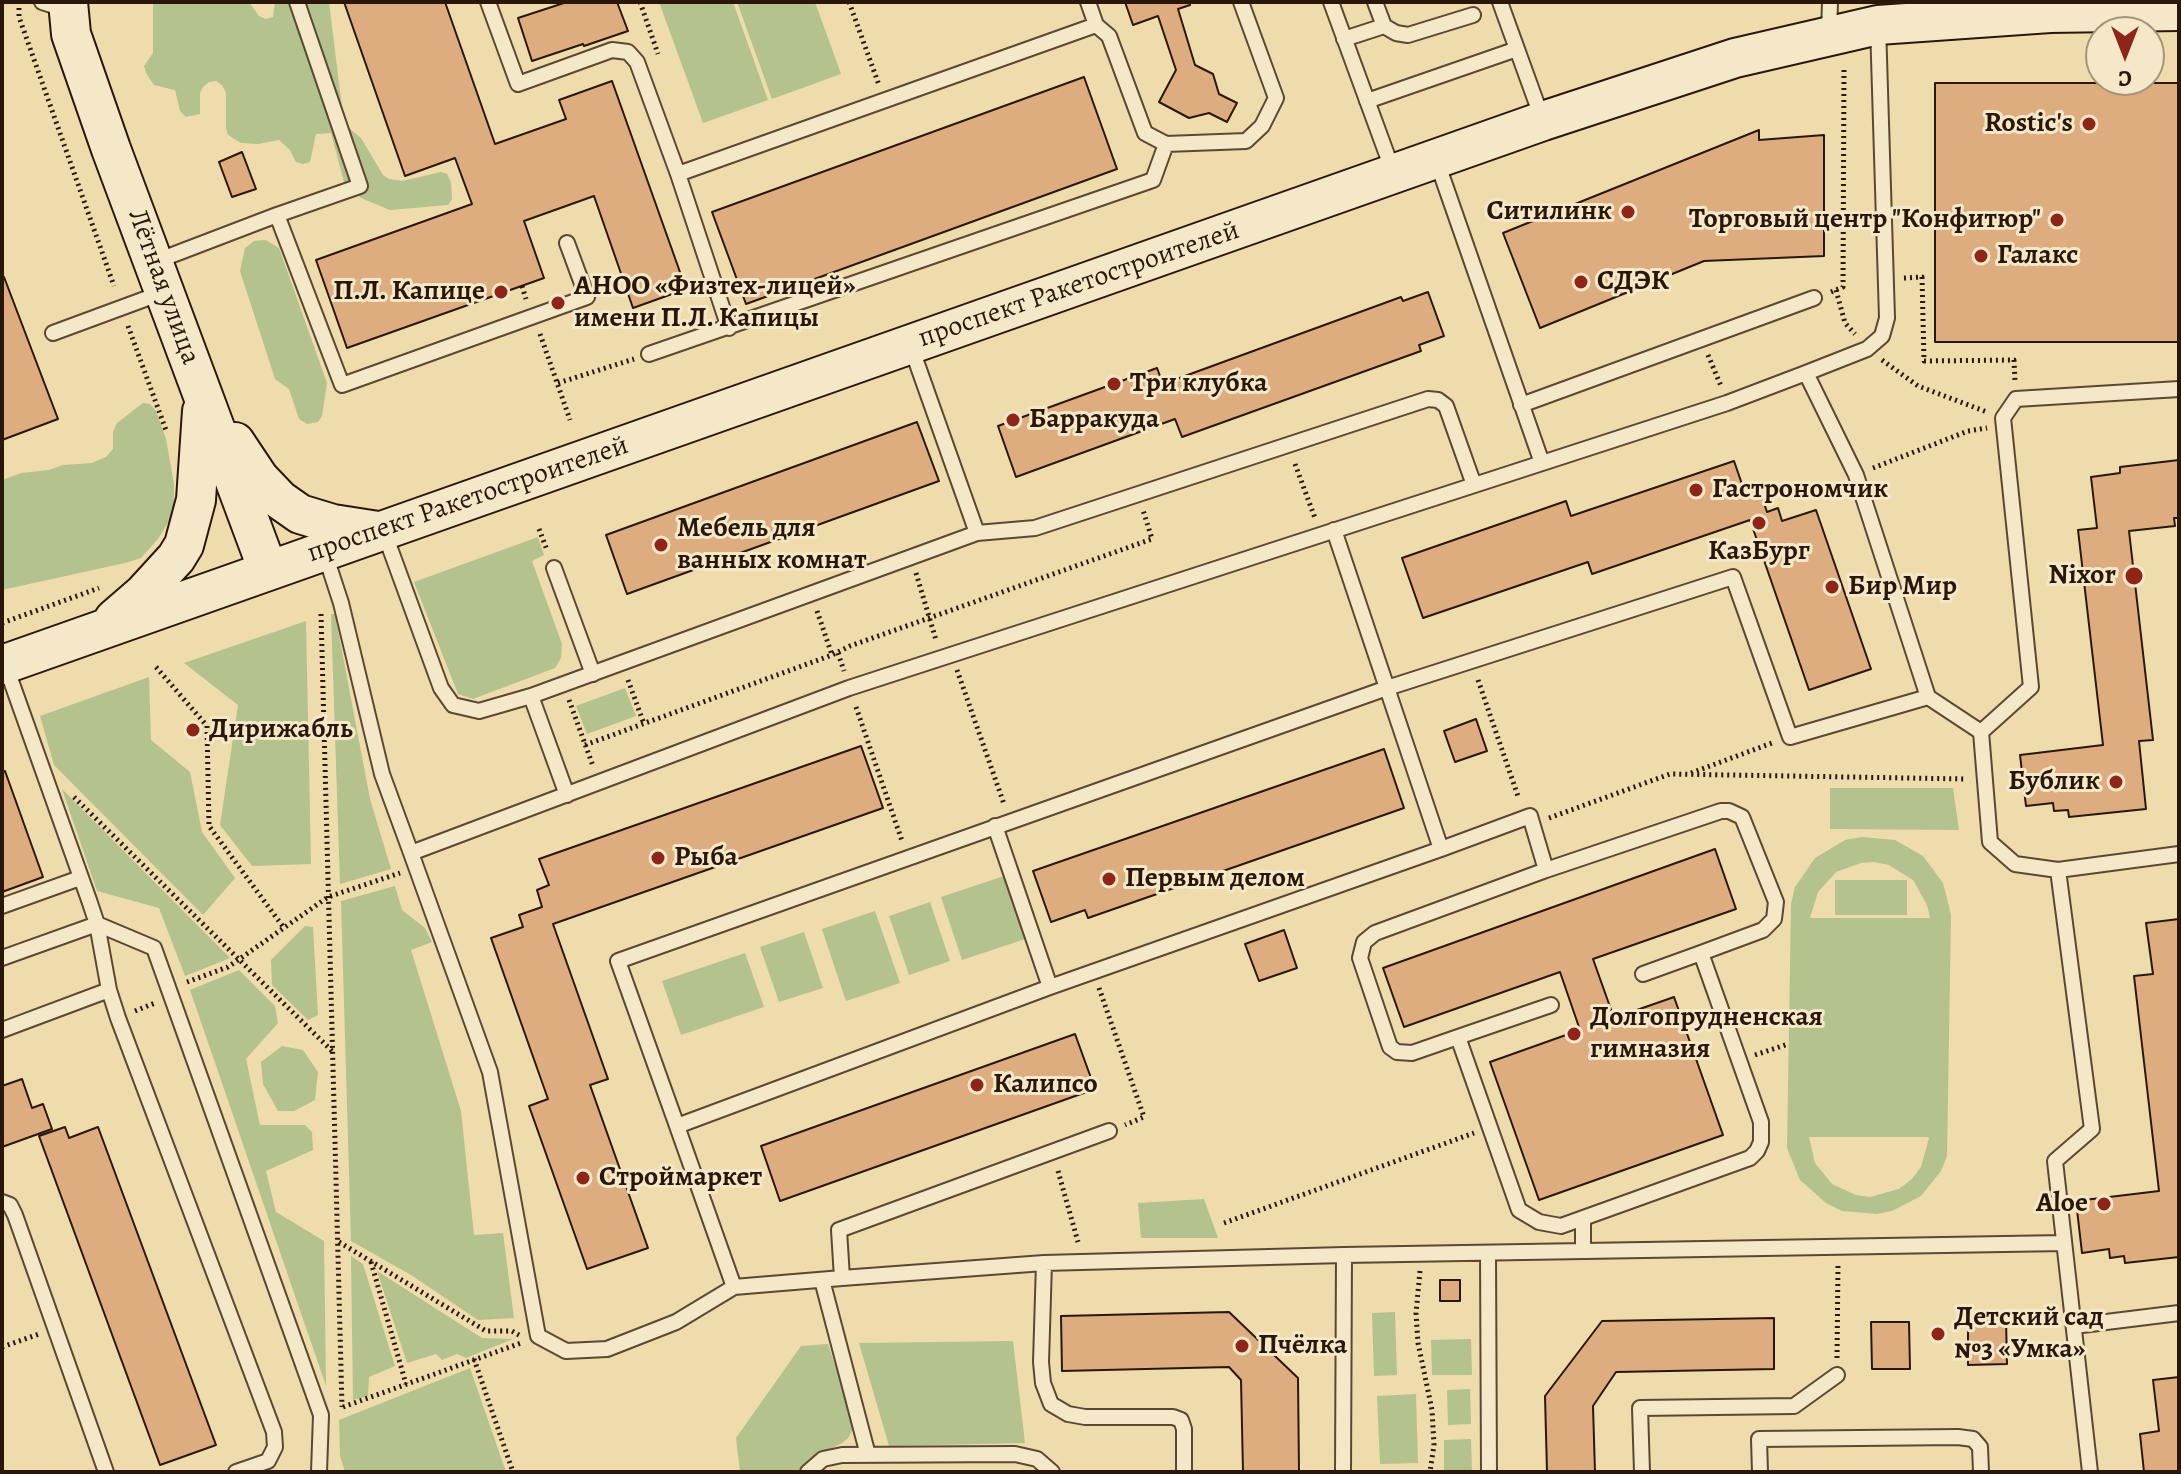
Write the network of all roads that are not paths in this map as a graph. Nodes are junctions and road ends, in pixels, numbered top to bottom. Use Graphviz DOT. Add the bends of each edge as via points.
graph roads {
  1 [pos="297,2"];
  2 [pos="488,2"];
  3 [pos="1088,2"];
  4 [pos="1241,2"];
  5 [pos="1331,2"];
  6 [pos="1375,2"];
  7 [pos="1500,2"];
  8 [pos="59,5"];
  9 [pos="2179,11"];
  10 [pos="1473,15"];
  11 [pos="1830,18"];
  12 [pos="1096,25"];
  13 [pos="1878,25"];
  14 [pos="1384,26"];
  15 [pos="1344,39"];
  16 [pos="1517,49"];
  17 [pos="1367,101"];
  18 [pos="1543,121"];
  19 [pos="1166,144"];
  20 [pos="1436,159"];
  21 [pos="678,174"];
  22 [pos="1394,174"];
  23 [pos="277,215"];
  24 [pos="567,243"];
  25 [pos="159,277"];
  26 [pos="1814,298"];
  27 [pos="729,328"];
  28 [pos="53,333"];
  29 [pos="910,344"];
  30 [pos="649,354"];
  31 [pos="1806,373"];
  32 [pos="2179,389"];
  33 [pos="203,396"];
  34 [pos="1521,405"];
  35 [pos="1542,463"];
  36 [pos="1474,485"];
  37 [pos="382,531"];
  38 [pos="1327,532"];
  39 [pos="977,533"];
  40 [pos="324,551"];
  41 [pos="554,568"];
  42 [pos="268,570"];
  43 [pos="103,629"];
  44 [pos="3,665"];
  45 [pos="593,674"];
  46 [pos="1387,688"];
  47 [pos="531,696"];
  48 [pos="1928,697"];
  49 [pos="1981,732"];
  50 [pos="567,795"];
  51 [pos="995,826"];
  52 [pos="1441,849"];
  53 [pos="2179,854"];
  54 [pos="414,861"];
  55 [pos="1546,870"];
  56 [pos="2058,870"];
  57 [pos="80,878"];
  58 [pos="2,906"];
  59 [pos="97,924"];
  60 [pos="1701,953"];
  61 [pos="2,958"];
  62 [pos="1643,974"];
  63 [pos="1050,987"];
  64 [pos="109,990"];
  65 [pos="1551,1005"];
  66 [pos="2,1030"];
  67 [pos="1458,1037"];
  68 [pos="677,1126"];
  69 [pos="1109,1131"];
  70 [pos="2,1202"];
  71 [pos="1583,1218"];
  72 [pos="2064,1243"];
  73 [pos="1583,1251"];
  74 [pos="1488,1253"];
  75 [pos="1344,1255"];
  76 [pos="1044,1263"];
  77 [pos="842,1278"];
  78 [pos="822,1280"];
  79 [pos="734,1287"];
  80 [pos="2179,1313"];
  81 [pos="2074,1326"];
  82 [pos="1837,1375"];
  83 [pos="868,1455"];
  84 [pos="106,1472"];
  85 [pos="236,1472"];
  86 [pos="319,1472"];
  87 [pos="808,1472"];
  88 [pos="1052,1472"];
  89 [pos="1184,1472"];
  90 [pos="1343,1472"];
  91 [pos="1489,1472"];
  92 [pos="1642,1472"];
  93 [pos="1760,1472"];
  94 [pos="1981,1472"];
  95 [pos="2090,1472"];
  1 -- 23 [label="lane" via="360,186"];
  2 -- 21 [label="lane" via="518,84 612,50 628,52 637,62"];
  3 -- 12 [label="lane"];
  4 -- 19 [label="lane" via="1276,98 1262,126 1246,141"];
  5 -- 15 [label="lane"];
  6 -- 14 [label="lane"];
  7 -- 16 [label="lane"];
  8 -- 25 [label="main road, Лётная улица"];
  9 -- 13 [label="main road, проспект Ракетостроителей"];
  10 -- 14 [label="lane" via="1408,35"];
  11 -- 13 [label="main road, проспект Ракетостроителей"];
  11 -- 18 [label="main road, проспект Ракетостроителей" via="1735,58"];
  12 -- 19 [label="lane" via="1109,36 1145,133"];
  12 -- 21 [label="lane"];
  13 -- 31 [label="lane" via="1887,318 1882,336 1867,349"];
  14 -- 15 [label="lane"];
  15 -- 17 [label="lane"];
  16 -- 17 [label="lane"];
  16 -- 18 [label="lane"];
  17 -- 22 [label="lane"];
  18 -- 20 [label="main road, проспект Ракетостроителей"];
  19 -- 27 [label="lane" via="1153,180"];
  20 -- 22 [label="main road, проспект Ракетостроителей"];
  20 -- 34 [label="lane"];
  21 -- 27 [label="lane"];
  22 -- 29 [label="main road, проспект Ракетостроителей"];
  23 -- 24 [label="lane" via="342,385 587,297"];
  23 -- 25 [label="lane"];
  25 -- 28 [label="lane"];
  25 -- 33 [label="main road, Лётная улица"];
  26 -- 34 [label="lane"];
  27 -- 30 [label="lane"];
  29 -- 37 [label="main road, проспект Ракетостроителей"];
  29 -- 39 [label="lane"];
  31 -- 35 [label="lane"];
  31 -- 48 [label="lane" via="1856,475"];
  32 -- 49 [label="lane" via="2016,399 2004,422 2031,687"];
  33 -- 37 [label="main road" via="280,500 300,514"];
  33 -- 42 [label="main road, Лётная улица"];
  33 -- 43 [label="main road" via="196,500 184,545 144,593"];
  34 -- 35 [label="lane"];
  35 -- 36 [label="lane"];
  36 -- 38 [label="lane"];
  36 -- 39 [label="lane" via="1446,406 1428,399 1035,528"];
  37 -- 40 [label="main road, проспект Ракетостроителей"];
  37 -- 47 [label="lane" via="441,688 453,705 479,711"];
  38 -- 46 [label="lane"];
  38 -- 50 [label="lane" via="849,688"];
  39 -- 45 [label="lane"];
  40 -- 42 [label="main road, проспект Ракетостроителей"];
  40 -- 54 [label="lane" via="382,774"];
  41 -- 45 [label="lane"];
  42 -- 43 [label="main road, проспект Ракетостроителей"];
  43 -- 44 [label="main road, проспект Ракетостроителей"];
  44 -- 57 [label="lane"];
  45 -- 47 [label="lane"];
  46 -- 48 [label="lane" via="1733,577 1790,737"];
  46 -- 51 [label="lane"];
  46 -- 52 [label="lane"];
  47 -- 50 [label="lane"];
  48 -- 49 [label="lane"];
  49 -- 56 [label="lane" via="1990,842 2015,864"];
  50 -- 54 [label="lane"];
  51 -- 63 [label="lane"];
  51 -- 68 [label="lane" via="618,961"];
  52 -- 55 [label="lane" via="1530,816"];
  52 -- 63 [label="lane"];
  53 -- 56 [label="lane"];
  54 -- 79 [label="lane" via="490,1072 538,1336 566,1351 607,1349 676,1322"];
  55 -- 60 [label="lane" via="1721,811 1736,813 1742,817 1776,911 1763,930"];
  55 -- 67 [label="lane" via="1375,933 1364,942 1360,958 1390,1047 1412,1053"];
  56 -- 72 [label="lane" via="2092,1129 2055,1161"];
  57 -- 58 [label="lane" via="22,892"];
  57 -- 59 [label="lane"];
  59 -- 61 [label="lane"];
  59 -- 64 [label="lane"];
  59 -- 86 [label="lane" via="154,948 321,1415"];
  60 -- 62 [label="lane"];
  60 -- 71 [label="lane" via="1763,1132 1757,1151 1750,1158"];
  63 -- 68 [label="lane"];
  64 -- 66 [label="lane"];
  64 -- 85 [label="lane" via="274,1432 275,1447 268,1461"];
  65 -- 67 [label="lane"];
  67 -- 71 [label="lane" via="1519,1210 1539,1222 1561,1226"];
  68 -- 79 [label="lane"];
  69 -- 77 [label="lane" via="839,1230"];
  70 -- 84 [label="lane" via="15,1215"];
  71 -- 73 [label="lane"];
  72 -- 73 [label="lane"];
  72 -- 81 [label="lane"];
  73 -- 74 [label="lane"];
  74 -- 75 [label="lane"];
  74 -- 91 [label="lane"];
  75 -- 76 [label="lane"];
  75 -- 90 [label="lane"];
  76 -- 77 [label="lane"];
  76 -- 89 [label="lane" via="1041,1362 1051,1404 1085,1417 1181,1420"];
  77 -- 78 [label="lane"];
  78 -- 79 [label="lane"];
  78 -- 83 [label="lane"];
  80 -- 81 [label="lane"];
  81 -- 95 [label="lane"];
  82 -- 92 [label="lane" via="1794,1406 1640,1408"];
  83 -- 87 [label="lane" via="833,1456"];
  83 -- 88 [label="lane" via="1015,1454 1037,1459"];
  93 -- 94 [label="lane" via="1759,1439 1958,1437 1973,1439 1980,1447"];
}
